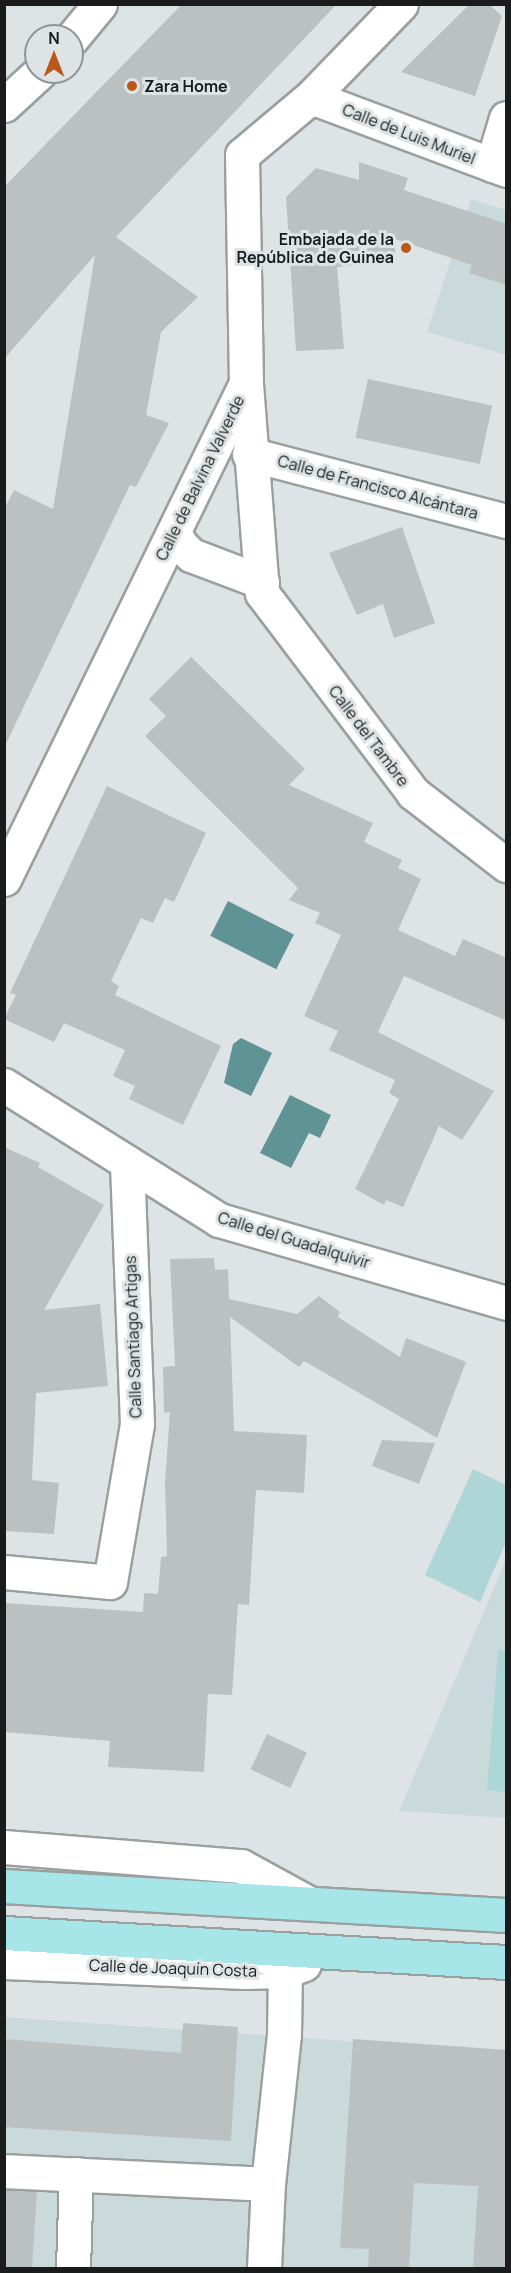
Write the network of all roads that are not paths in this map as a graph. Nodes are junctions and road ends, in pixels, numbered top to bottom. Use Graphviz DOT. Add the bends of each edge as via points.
graph roads {
  1 [pos="100,4"];
  2 [pos="401,4"];
  3 [pos="84,24"];
  4 [pos="27,84"];
  5 [pos="311,97"];
  6 [pos="4,105"];
  7 [pos="507,118"];
  8 [pos="499,168"];
  9 [pos="246,384"];
  10 [pos="249,454"];
  11 [pos="507,521"];
  12 [pos="174,532"];
  13 [pos="262,582"];
  14 [pos="507,866"];
  15 [pos="4,879"];
  16 [pos="4,1085"];
  17 [pos="127,1162"];
  18 [pos="507,1303"];
  19 [pos="4,1572"];
  20 [pos="4,1847"];
  21 [pos="4,1887"];
  22 [pos="307,1902"];
  23 [pos="507,1915"];
  24 [pos="4,1933"];
  25 [pos="339,1951"];
  26 [pos="4,1962"];
  27 [pos="507,1962"];
  28 [pos="285,1971"];
  29 [pos="4,2171"];
  30 [pos="76,2174"];
  31 [pos="268,2184"];
  32 [pos="73,2268"];
  33 [pos="264,2268"];
  1 -- 3 [label="street"];
  2 -- 5 [label="street, Calle de Balvina Valverde"];
  4 -- 6 [label="street"];
  5 -- 8 [label="street, Calle de Luis Muriel"];
  5 -- 9 [label="street, Calle de Balvina Valverde" via="242,155"];
  7 -- 8 [label="street"];
  9 -- 10 [label="street, Calle del Tambre"];
  9 -- 12 [label="street, Calle de Balvina Valverde"];
  10 -- 11 [label="street, Calle de Francisco Alcántara"];
  10 -- 13 [label="street, Calle del Tambre"];
  12 -- 13 [label="street" via="192,555"];
  12 -- 15 [label="street, Calle de Balvina Valverde"];
  13 -- 14 [label="street, Calle del Tambre" via="262,593 412,793"];
  16 -- 17 [label="street, Calle del Guadalquivir"];
  17 -- 18 [label="street, Calle del Guadalquivir" via="219,1220"];
  17 -- 19 [label="street, Calle Santiago Artigas" via="137,1424 110,1582"];
  20 -- 22 [label="street" via="241,1866"];
  21 -- 22 [label="main road"];
  22 -- 23 [label="main road"];
  24 -- 25 [label="main road, Calle de Joaquín Costa"];
  25 -- 27 [label="main road, Calle de Joaquín Costa"];
  25 -- 28 [label="street, Calle de Joaquín Costa"];
  26 -- 28 [label="street, Calle de Joaquín Costa"];
  28 -- 31 [label="street" via="284,2035"];
  29 -- 30 [label="street"];
  30 -- 31 [label="street"];
  30 -- 32 [label="street"];
  31 -- 33 [label="street"];
}
